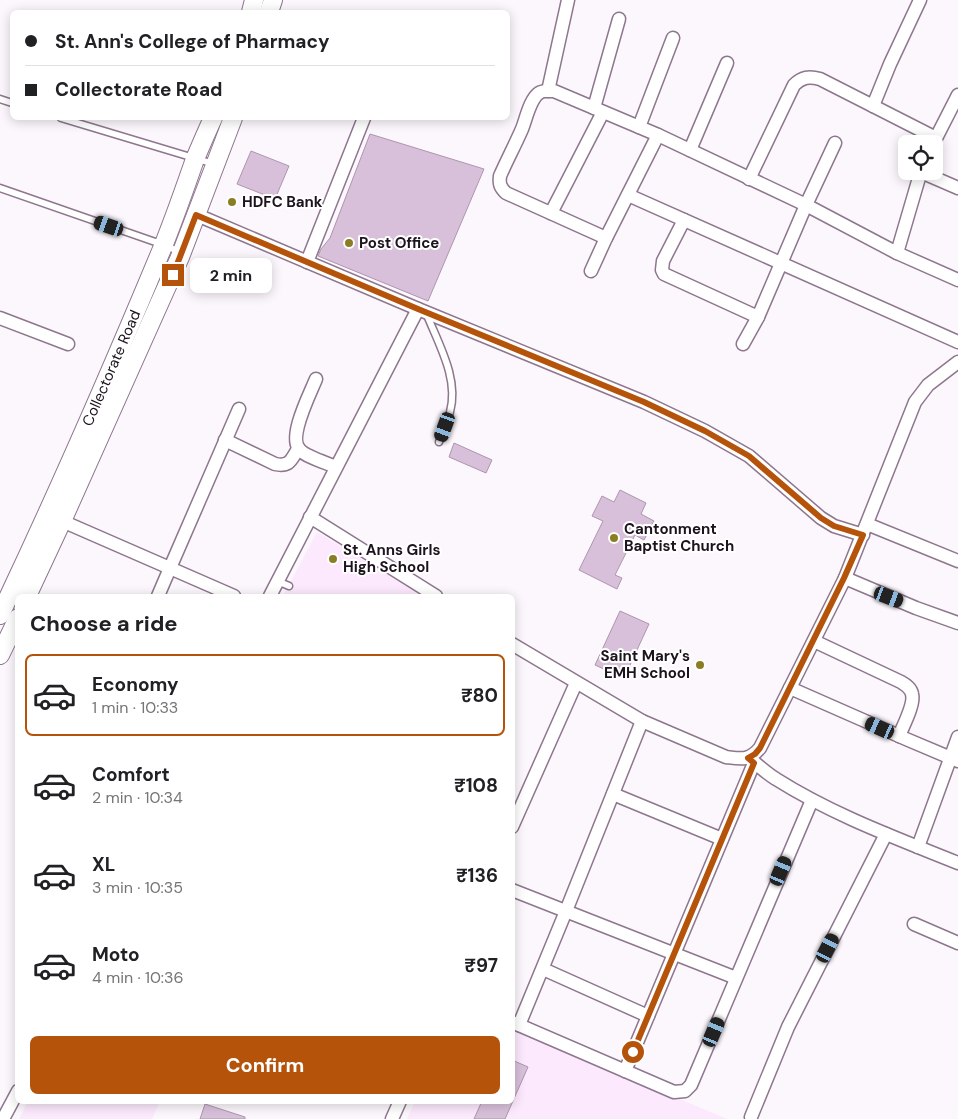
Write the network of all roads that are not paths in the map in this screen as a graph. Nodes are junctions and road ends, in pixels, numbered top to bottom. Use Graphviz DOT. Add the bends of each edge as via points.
graph roads {
  1 [pos="568,0"];
  2 [pos="920,0"];
  3 [pos="619,19"];
  4 [pos="673,38"];
  5 [pos="728,63"];
  6 [pos="548,91"];
  7 [pos="958,95"];
  8 [pos="873,106"];
  9 [pos="599,110"];
  10 [pos="68,120"];
  11 [pos="212,120"];
  12 [pos="232,120"];
  13 [pos="363,120"];
  14 [pos="639,127"];
  15 [pos="658,135"];
  16 [pos="924,135"];
  17 [pos="937,135"];
  18 [pos="835,142"];
  19 [pos="690,150"];
  20 [pos="196,158"];
  21 [pos="215,165"];
  22 [pos="749,178"];
  23 [pos="919,180"];
  24 [pos="940,180"];
  25 [pos="0,188"];
  26 [pos="958,188"];
  27 [pos="628,194"];
  28 [pos="806,206"];
  29 [pos="551,214"];
  30 [pos="196,215"];
  31 [pos="684,220"];
  32 [pos="606,238"];
  33 [pos="164,244"];
  34 [pos="182,253"];
  35 [pos="897,253"];
  36 [pos="307,262"];
  37 [pos="781,263"];
  38 [pos="591,271"];
  39 [pos="958,280"];
  40 [pos="422,311"];
  41 [pos="758,317"];
  42 [pos="0,318"];
  43 [pos="958,342"];
  44 [pos="68,344"];
  45 [pos="743,344"];
  46 [pos="958,362"];
  47 [pos="316,379"];
  48 [pos="239,409"];
  49 [pos="225,440"];
  50 [pos="439,442"];
  51 [pos="298,449"];
  52 [pos="336,467"];
  53 [pos="310,516"];
  54 [pos="62,521"];
  55 [pos="865,529"];
  56 [pos="958,561"];
  57 [pos="170,568"];
  58 [pos="844,578"];
  59 [pos="28,594"];
  60 [pos="159,594"];
  61 [pos="229,594"];
  62 [pos="272,594"];
  63 [pos="433,594"];
  64 [pos="0,614"];
  65 [pos="958,623"];
  66 [pos="15,624"];
  67 [pos="814,641"];
  68 [pos="515,646"];
  69 [pos="0,655"];
  70 [pos="576,683"];
  71 [pos="790,688"];
  72 [pos="642,721"];
  73 [pos="899,736"];
  74 [pos="958,737"];
  75 [pos="954,759"];
  76 [pos="751,760"];
  77 [pos="613,794"];
  78 [pos="812,800"];
  79 [pos="515,820"];
  80 [pos="886,834"];
  81 [pos="722,839"];
  82 [pos="918,847"];
  83 [pos="958,864"];
  84 [pos="515,891"];
  85 [pos="566,911"];
  86 [pos="914,924"];
  87 [pos="958,943"];
  88 [pos="674,954"];
  89 [pos="543,969"];
  90 [pos="736,978"];
  91 [pos="648,1016"];
  92 [pos="516,1024"];
  93 [pos="625,1071"];
  94 [pos="15,1096"];
  95 [pos="399,1104"];
  96 [pos="751,1118"];
  97 [pos="3,1119"];
  98 [pos="392,1119"];
  1 -- 6 [label="street"];
  2 -- 8 [label="street"];
  3 -- 9 [label="street"];
  4 -- 14 [label="street"];
  5 -- 19 [label="street"];
  6 -- 9 [label="street"];
  6 -- 29 [label="street" via="538,94 533,100 499,182 506,193"];
  7 -- 17 [label="street"];
  8 -- 16 [label="street"];
  8 -- 22 [label="street" via="820,79 805,77 799,80"];
  9 -- 14 [label="street"];
  9 -- 29 [label="street"];
  10 -- 20 [label="lane"];
  11 -- 20 [label="street, Collectorate Road"];
  12 -- 21 [label="street, Collectorate Road"];
  13 -- 36 [label="street"];
  14 -- 15 [label="street"];
  15 -- 19 [label="street"];
  15 -- 27 [label="street"];
  18 -- 28 [label="street"];
  19 -- 22 [label="street"];
  20 -- 21 [label="lane"];
  20 -- 33 [label="street, Collectorate Road"];
  21 -- 30 [label="street, Collectorate Road"];
  22 -- 28 [label="street"];
  23 -- 35 [label="street"];
  24 -- 26 [label="street"];
  25 -- 33 [label="lane"];
  27 -- 31 [label="street"];
  27 -- 32 [label="street"];
  28 -- 35 [label="street"];
  28 -- 37 [label="street"];
  29 -- 32 [label="street"];
  30 -- 34 [label="street, Collectorate Road"];
  30 -- 36 [label="street"];
  31 -- 37 [label="street"];
  31 -- 41 [label="street" via="663,260 664,274"];
  32 -- 38 [label="street"];
  33 -- 34 [label="lane"];
  33 -- 64 [label="street, Collectorate Road" via="47,516"];
  34 -- 54 [label="street, Collectorate Road"];
  35 -- 39 [label="street"];
  36 -- 40 [label="street"];
  37 -- 41 [label="street"];
  37 -- 43 [label="street"];
  40 -- 50 [label="lane" via="452,382 450,412"];
  40 -- 52 [label="street"];
  40 -- 55 [label="street" via="644,402 705,431 749,456 834,526"];
  41 -- 45 [label="street"];
  42 -- 44 [label="street"];
  46 -- 55 [label="street" via="928,385 915,402"];
  47 -- 51 [label="street" via="297,428"];
  48 -- 49 [label="street"];
  49 -- 51 [label="street" via="279,465 287,464"];
  49 -- 57 [label="street"];
  51 -- 52 [label="street"];
  52 -- 53 [label="street"];
  53 -- 62 [label="street" via="283,584"];
  53 -- 63 [label="street"];
  54 -- 57 [label="street"];
  54 -- 59 [label="street, Collectorate Road"];
  55 -- 56 [label="street"];
  55 -- 58 [label="street"];
  57 -- 60 [label="street"];
  57 -- 61 [label="street"];
  58 -- 65 [label="street"];
  58 -- 67 [label="street"];
  66 -- 69 [label="street"];
  67 -- 71 [label="street"];
  67 -- 73 [label="street" via="901,682 912,691 912,703"];
  68 -- 70 [label="street"];
  70 -- 72 [label="street"];
  70 -- 79 [label="street"];
  71 -- 73 [label="street"];
  71 -- 76 [label="street"];
  72 -- 76 [label="street" via="726,757"];
  72 -- 77 [label="street"];
  73 -- 75 [label="street"];
  74 -- 75 [label="street"];
  75 -- 82 [label="street"];
  76 -- 78 [label="street"];
  76 -- 81 [label="street"];
  77 -- 81 [label="street"];
  77 -- 85 [label="street"];
  78 -- 80 [label="street"];
  78 -- 90 [label="street"];
  80 -- 82 [label="street"];
  80 -- 96 [label="street" via="788,1027"];
  81 -- 88 [label="street"];
  82 -- 83 [label="street"];
  84 -- 85 [label="street"];
  85 -- 88 [label="street"];
  85 -- 89 [label="street"];
  86 -- 87 [label="street"];
  88 -- 90 [label="street"];
  88 -- 91 [label="street"];
  89 -- 91 [label="street"];
  89 -- 92 [label="street"];
  90 -- 93 [label="street" via="691,1085 685,1091 674,1092"];
  91 -- 93 [label="street"];
  92 -- 93 [label="street"];
  94 -- 97 [label="street"];
  95 -- 98 [label="street"];
}
